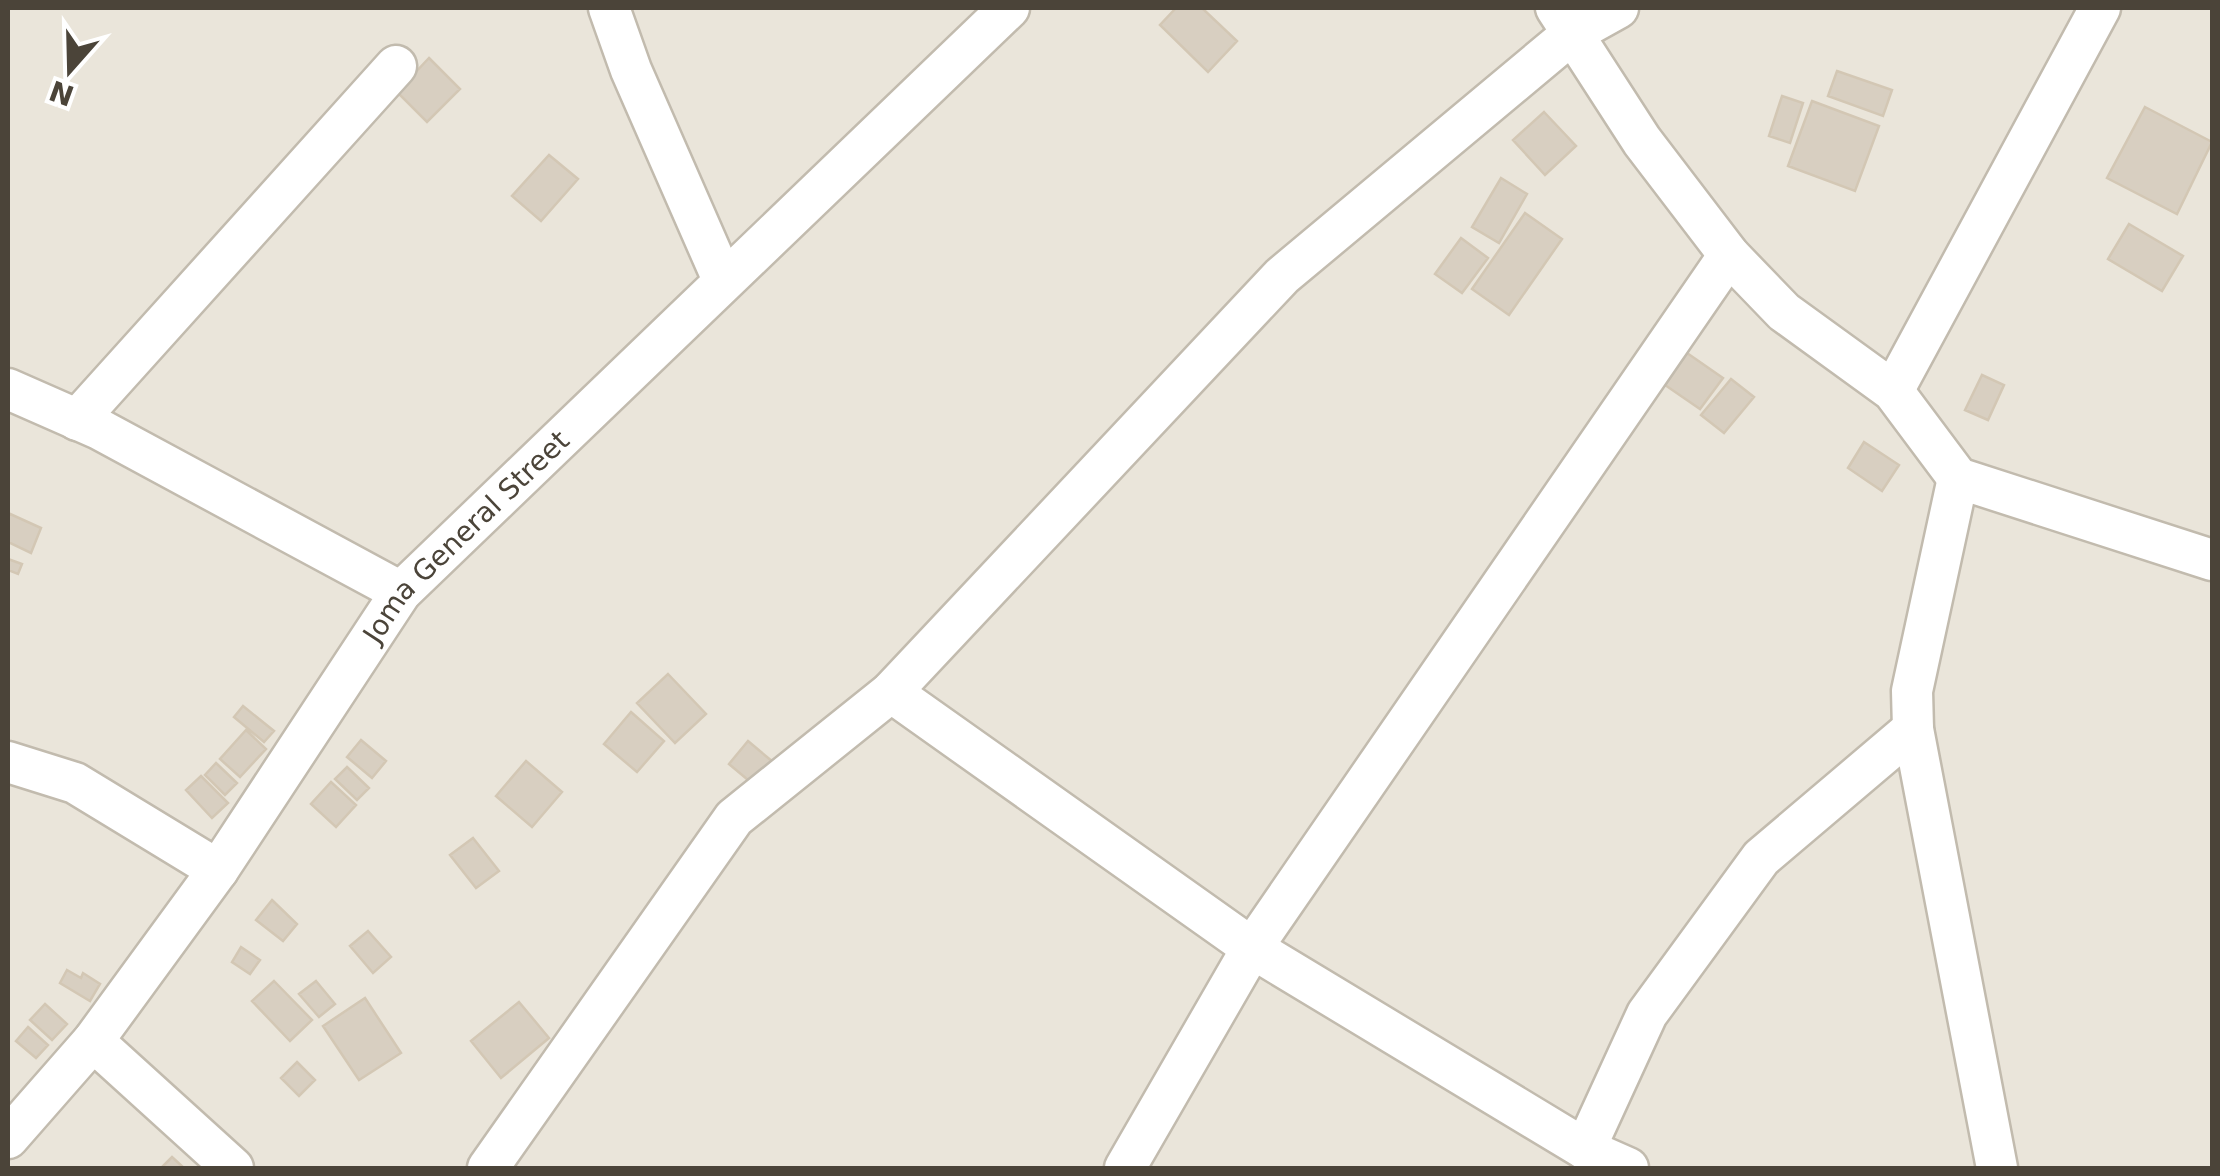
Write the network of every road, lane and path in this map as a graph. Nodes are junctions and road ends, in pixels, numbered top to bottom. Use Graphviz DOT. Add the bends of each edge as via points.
graph roads {
  1 [pos="610,8"];
  2 [pos="1009,8"];
  3 [pos="1618,8"];
  4 [pos="2100,8"];
  5 [pos="1565,20"];
  6 [pos="396,66"];
  7 [pos="1729,255"];
  8 [pos="724,280"];
  9 [pos="8,389"];
  10 [pos="1893,391"];
  11 [pos="77,420"];
  12 [pos="1958,478"];
  13 [pos="2212,560"];
  14 [pos="401,592"];
  15 [pos="891,692"];
  16 [pos="1913,730"];
  17 [pos="8,762"];
  18 [pos="218,870"];
  19 [pos="1252,948"];
  20 [pos="93,1041"];
  21 [pos="8,1138"];
  22 [pos="1585,1149"];
  23 [pos="234,1168"];
  24 [pos="488,1168"];
  25 [pos="1126,1168"];
  26 [pos="1628,1168"];
  27 [pos="1996,1168"];
  1 -- 8 [label="street"];
  2 -- 8 [label="street, Joma General Street"];
  3 -- 5 [label="street"];
  4 -- 10 [label="street"];
  5 -- 7 [label="street" via="1642,142"];
  5 -- 15 [label="street" via="1282,276"];
  6 -- 11 [label="street"];
  7 -- 10 [label="street" via="1784,312"];
  7 -- 19 [label="street"];
  8 -- 14 [label="street, Joma General Street"];
  9 -- 11 [label="street"];
  10 -- 12 [label="street"];
  11 -- 14 [label="street"];
  12 -- 13 [label="street"];
  12 -- 16 [label="street" via="1912,690"];
  14 -- 18 [label="street, Joma General Street"];
  15 -- 19 [label="street"];
  15 -- 24 [label="street" via="734,818"];
  16 -- 22 [label="street" via="1762,858 1647,1014"];
  16 -- 27 [label="street"];
  17 -- 18 [label="street" via="75,783"];
  18 -- 20 [label="street, Joma General Street"];
  19 -- 22 [label="street"];
  19 -- 25 [label="street"];
  20 -- 21 [label="street, Joma General Street"];
  20 -- 23 [label="street"];
  22 -- 26 [label="street"];
}
